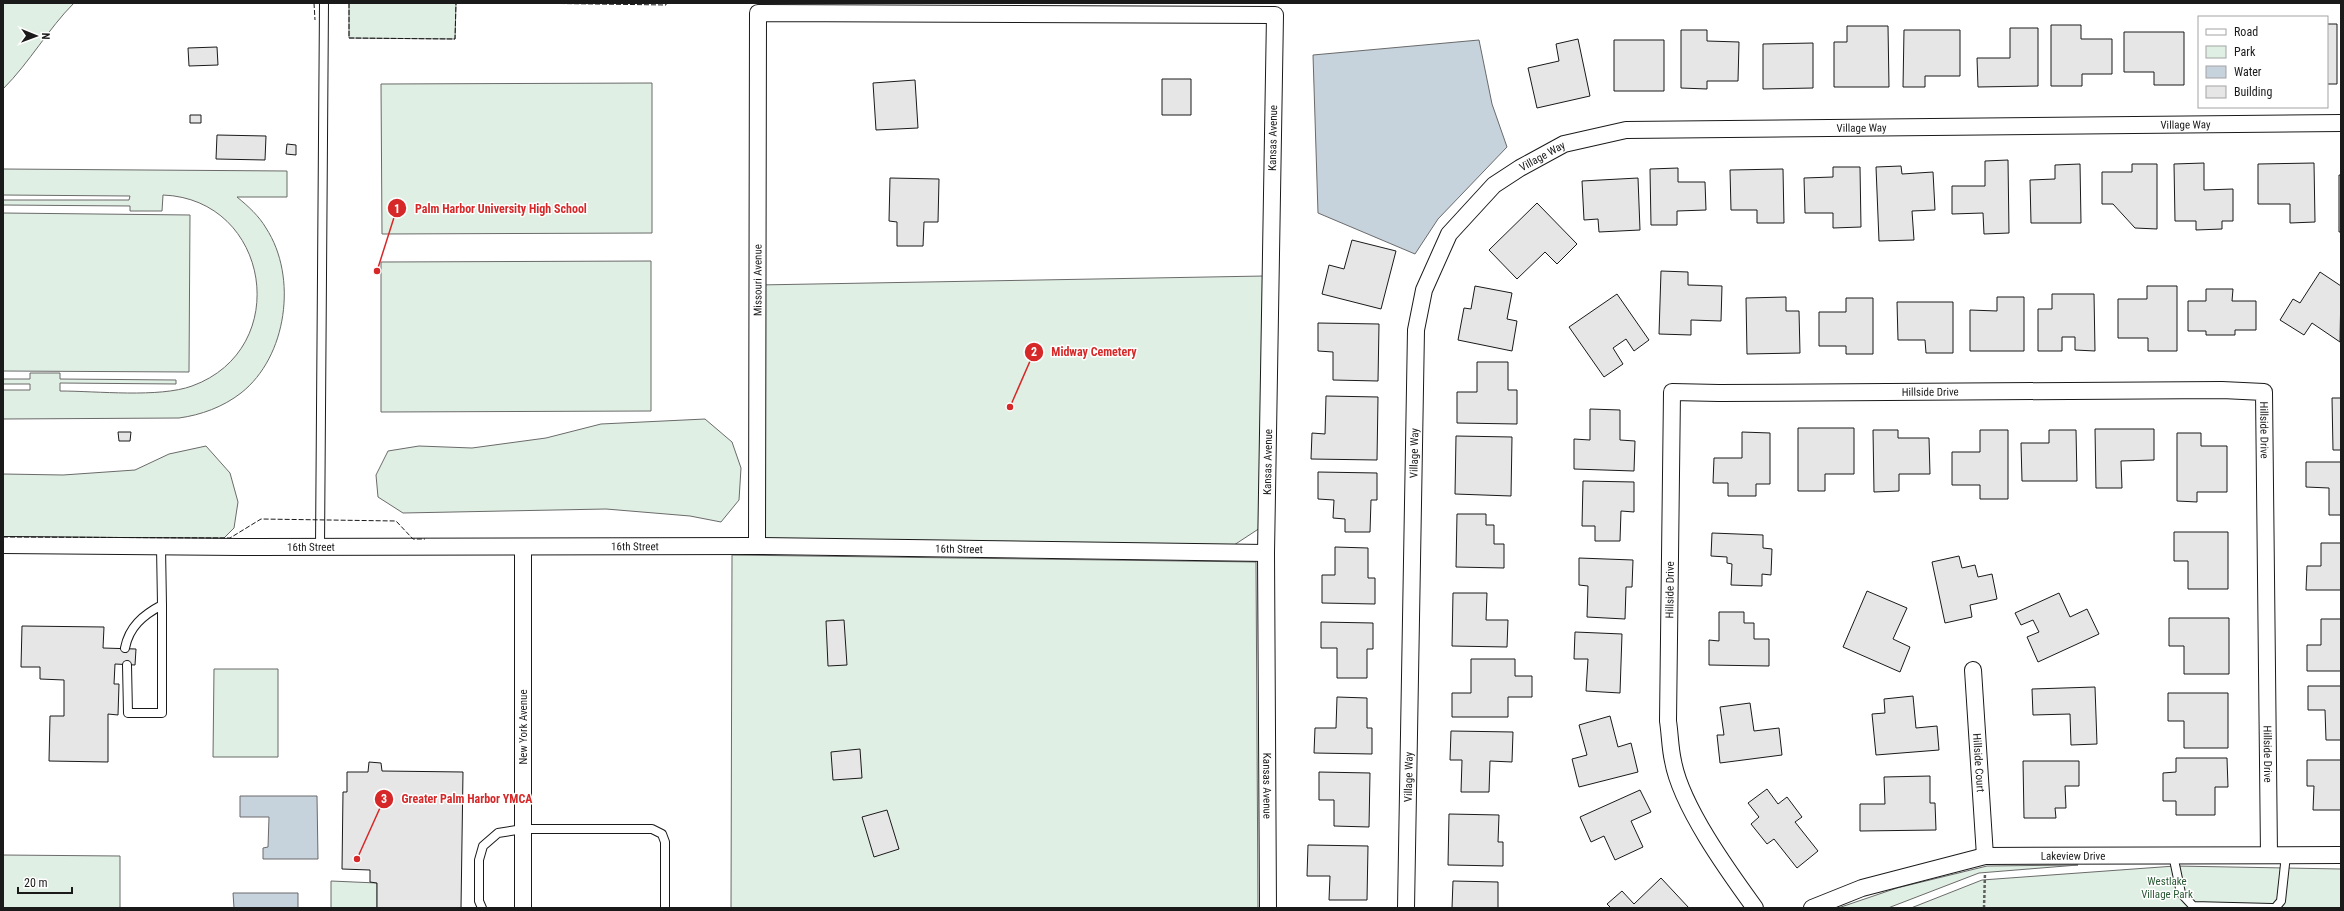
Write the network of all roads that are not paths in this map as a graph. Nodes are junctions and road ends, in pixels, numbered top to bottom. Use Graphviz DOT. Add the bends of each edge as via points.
graph roads {
  1 [pos="324,3"];
  2 [pos="1275,15"];
  3 [pos="2341,123"];
  4 [pos="3,545"];
  5 [pos="757,546"];
  6 [pos="161,547"];
  7 [pos="320,547"];
  8 [pos="523,547"];
  9 [pos="1266,553"];
  10 [pos="162,605"];
  11 [pos="125,648"];
  12 [pos="127,665"];
  13 [pos="1973,670"];
  14 [pos="524,829"];
  15 [pos="2269,855"];
  16 [pos="2286,855"];
  17 [pos="2341,855"];
  18 [pos="1985,856"];
  19 [pos="2173,856"];
  20 [pos="482,908"];
  21 [pos="522,908"];
  22 [pos="665,908"];
  23 [pos="1268,908"];
  24 [pos="1406,908"];
  25 [pos="1755,908"];
  26 [pos="1812,908"];
  27 [pos="2272,908"];
  28 [pos="2275,908"];
  1 -- 7 [label="lane"];
  2 -- 5 [label="street, Missouri Avenue" via="758,13"];
  2 -- 9 [label="street, Kansas Avenue"];
  3 -- 24 [label="street, Village Way" via="1626,130 1564,144 1494,185 1449,234 1424,290 1416,330"];
  4 -- 6 [label="street, 16th Street"];
  5 -- 8 [label="street, 16th Street"];
  5 -- 9 [label="street, 16th Street"];
  6 -- 7 [label="street, 16th Street"];
  6 -- 10 [label="lane"];
  7 -- 8 [label="street, 16th Street"];
  8 -- 14 [label="street, New York Avenue"];
  9 -- 23 [label="street, Kansas Avenue"];
  10 -- 11 [label="lane" via="138,621 127,636"];
  10 -- 12 [label="lane" via="162,713 128,713"];
  13 -- 18 [label="street, Hillside Court"];
  14 -- 20 [label="lane" via="498,833 483,846 479,860 479,901"];
  14 -- 21 [label="street, New York Avenue"];
  14 -- 22 [label="lane" via="652,830 662,834 665,842"];
  15 -- 16 [label="street, Lakeview Drive"];
  15 -- 19 [label="street, Lakeview Drive"];
  15 -- 25 [label="street, Hillside Drive" via="2264,392 1672,392 1668,721 1673,762 1689,805"];
  16 -- 17 [label="street, Lakeview Drive"];
  16 -- 28 [label="lane" via="2281,901"];
  18 -- 19 [label="street, Lakeview Drive"];
  18 -- 26 [label="street, Lakeview Drive" via="1862,888"];
  19 -- 27 [label="lane" via="2180,893 2193,906"];
}
